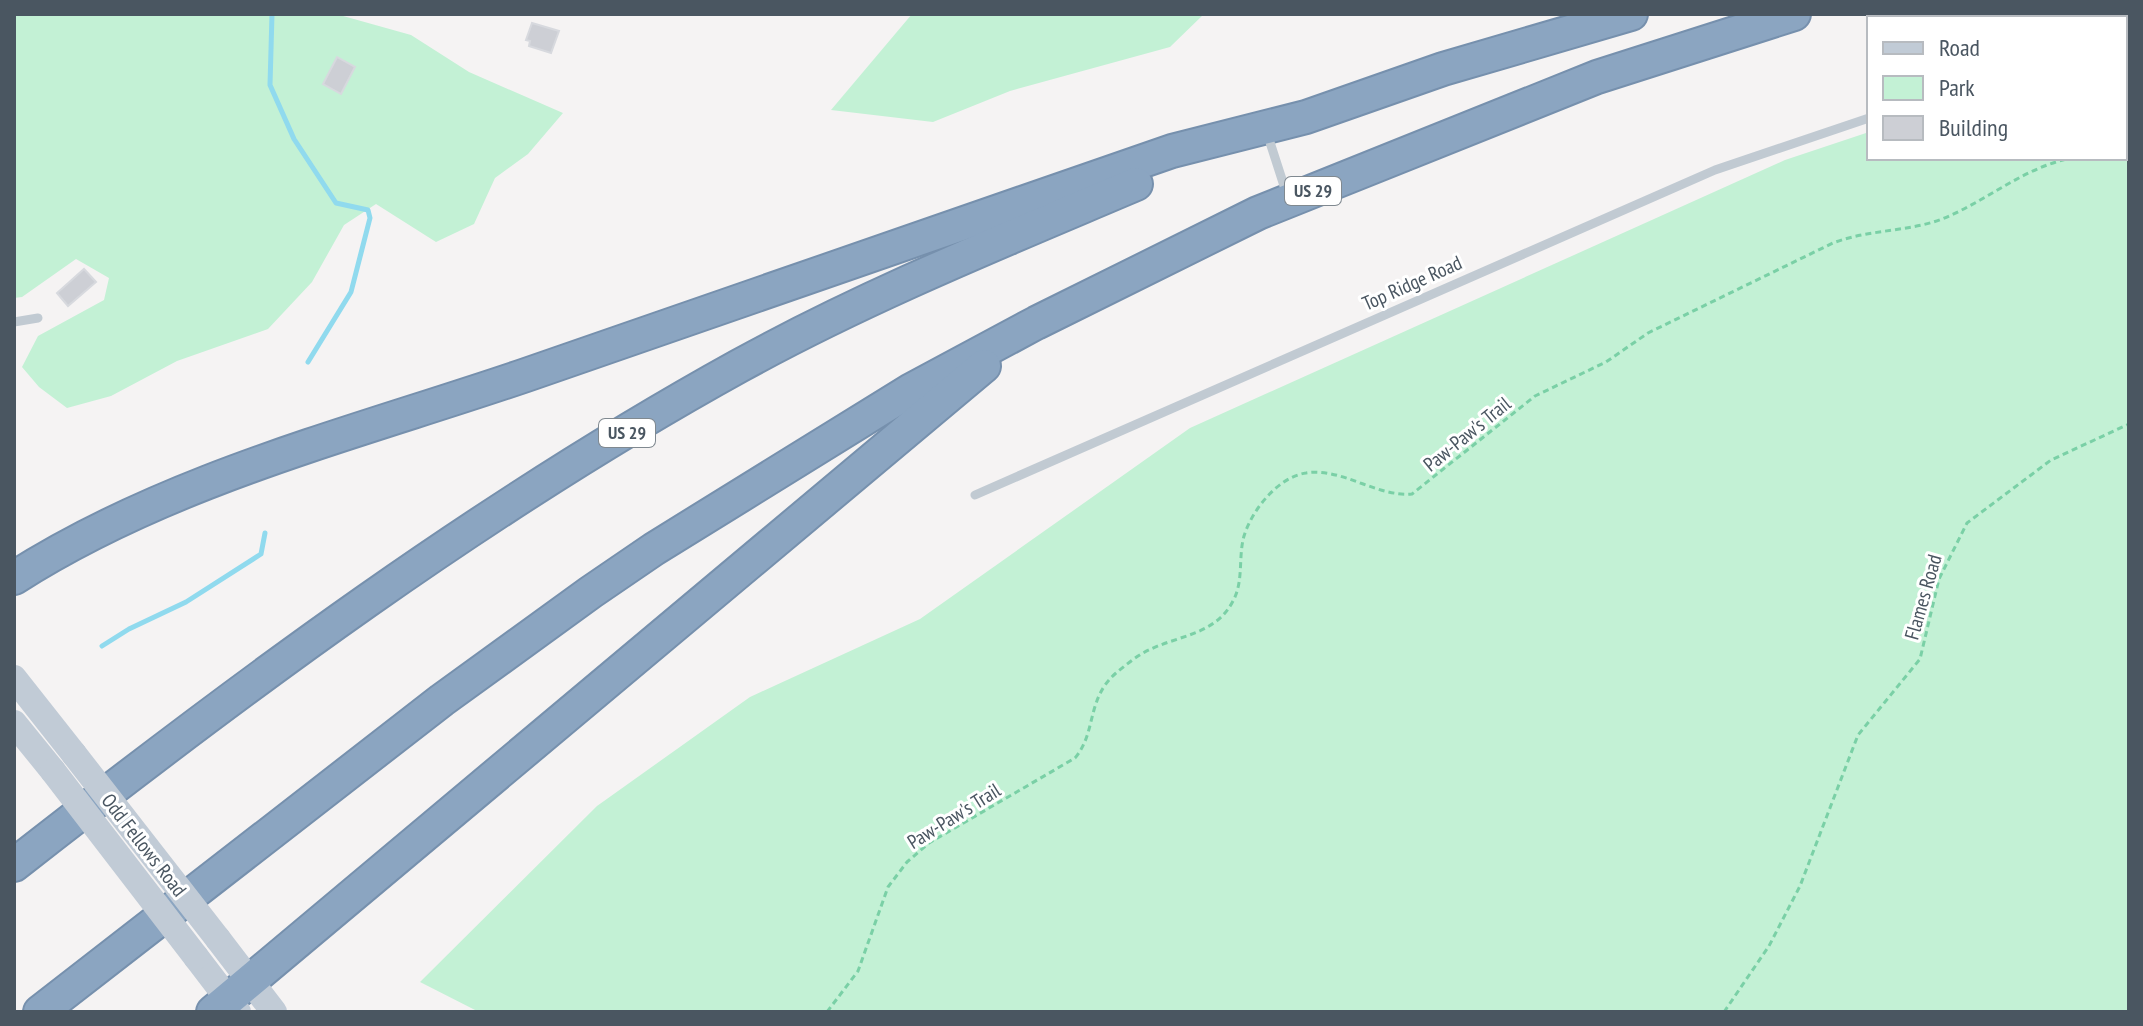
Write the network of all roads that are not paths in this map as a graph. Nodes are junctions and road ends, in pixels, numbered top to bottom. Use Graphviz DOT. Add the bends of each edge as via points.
graph roads {
  1 [pos="1631,14"];
  2 [pos="1794,14"];
  3 [pos="1306,117"];
  4 [pos="1867,119"];
  5 [pos="1267,133"];
  6 [pos="1289,201"];
  7 [pos="38,318"];
  8 [pos="14,322"];
  9 [pos="1036,323"];
  10 [pos="975,495"];
  11 [pos="14,578"];
  12 [pos="14,678"];
  13 [pos="14,723"];
  14 [pos="64,762"];
  15 [pos="14,865"];
  16 [pos="232,1002"];
  17 [pos="40,1012"];
  18 [pos="274,1012"];
  1 -- 3 [label="highway, US 29" via="1443,69"];
  2 -- 6 [label="highway, US 29" via="1597,77"];
  3 -- 5 [label="highway, US 29"];
  3 -- 11 [label="highway" via="1172,151 330,440 114,520"];
  4 -- 10 [label="lane, Top Ridge Road" via="1715,170"];
  5 -- 6 [label="lane"];
  5 -- 15 [label="highway, US 29" via="1028,230 736,368 603,447 338,620"];
  6 -- 9 [label="highway, US 29"];
  7 -- 8 [label="lane"];
  9 -- 16 [label="highway"];
  9 -- 17 [label="highway, US 29" via="857,422 591,592 442,700"];
  12 -- 14 [label="main road, Odd Fellows Road"];
  13 -- 14 [label="main road, Odd Fellows Road"];
  14 -- 16 [label="main road, Odd Fellows Road, bridge"];
  14 -- 16 [label="main road, Odd Fellows Road, bridge" via="218,939"];
  16 -- 18 [label="main road, Odd Fellows Road"];
}
